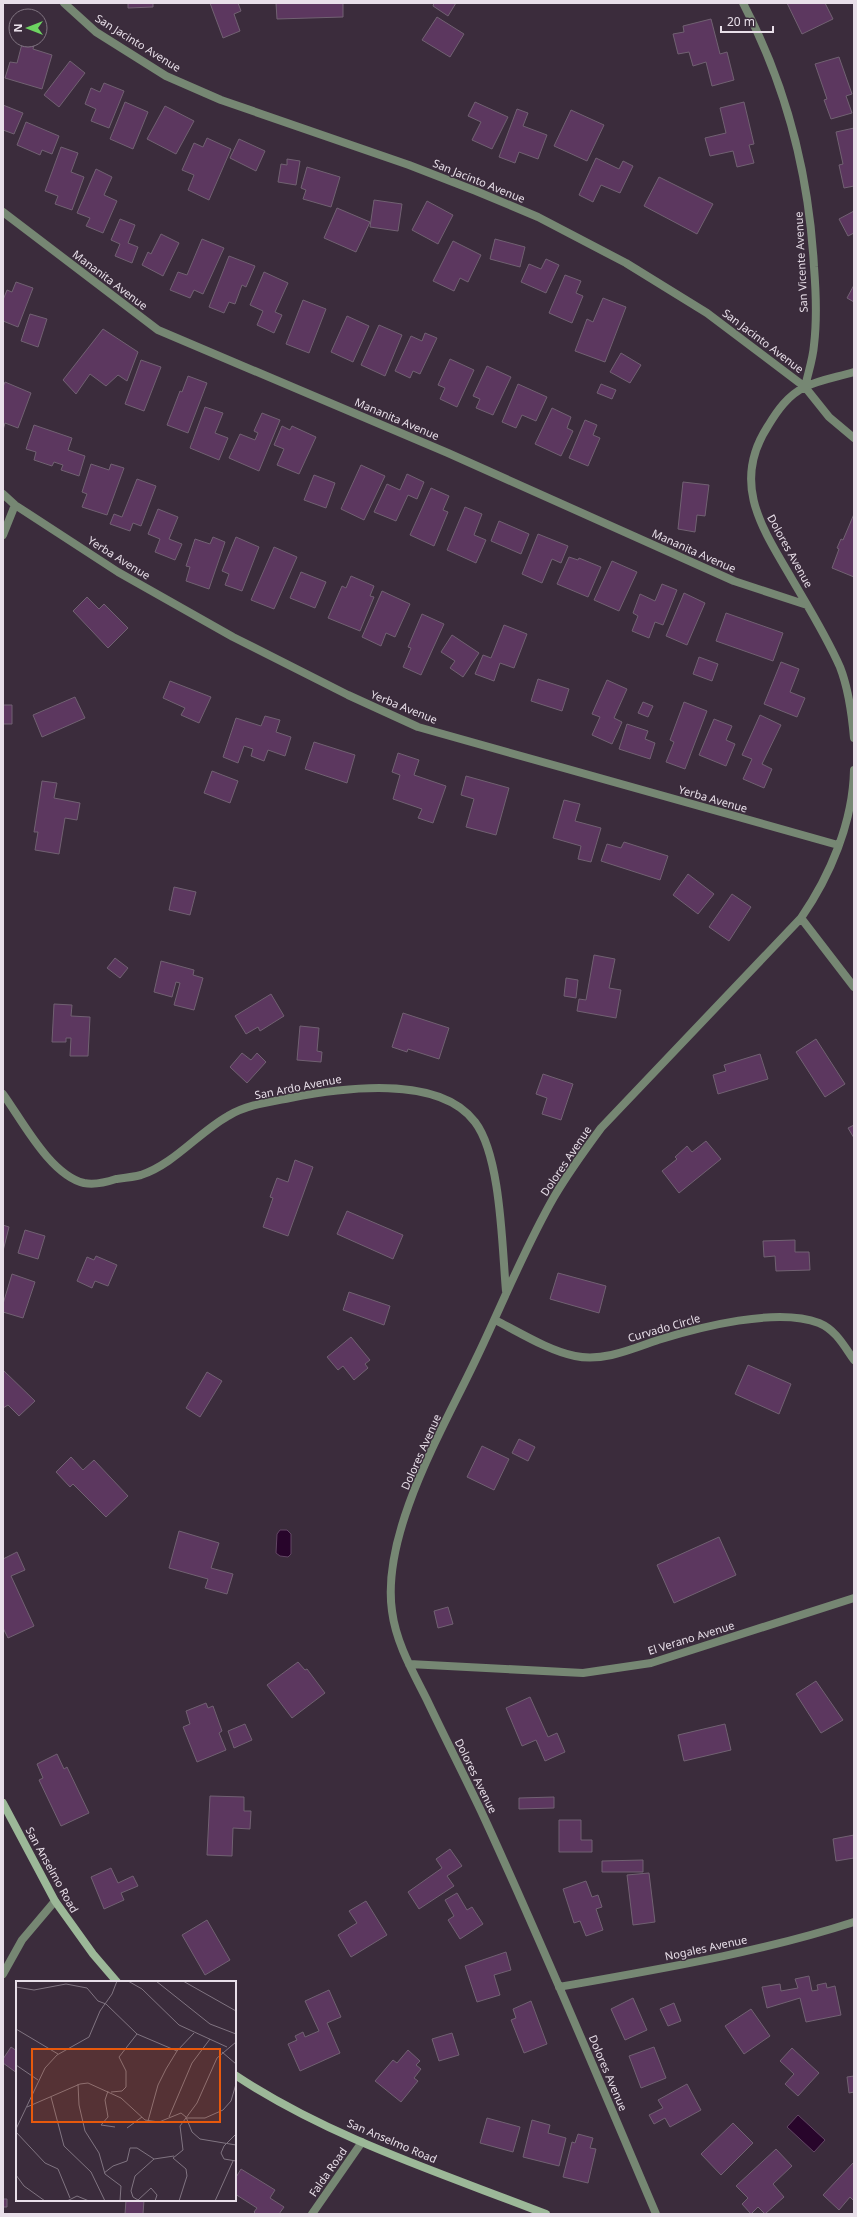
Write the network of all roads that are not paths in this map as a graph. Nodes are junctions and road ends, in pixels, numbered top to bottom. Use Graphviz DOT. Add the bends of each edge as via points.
graph roads {
  1 [pos="64,3"];
  2 [pos="743,3"];
  3 [pos="3,212"];
  4 [pos="854,372"];
  5 [pos="805,387"];
  6 [pos="854,438"];
  7 [pos="3,494"];
  8 [pos="15,505"];
  9 [pos="3,535"];
  10 [pos="807,605"];
  11 [pos="854,738"];
  12 [pos="854,770"];
  13 [pos="838,845"];
  14 [pos="801,918"];
  15 [pos="854,987"];
  16 [pos="3,1094"];
  17 [pos="506,1292"];
  18 [pos="495,1320"];
  19 [pos="854,1360"];
  20 [pos="854,1598"];
  21 [pos="409,1664"];
  22 [pos="3,1803"];
  23 [pos="55,1901"];
  24 [pos="854,1922"];
  25 [pos="3,1974"];
  26 [pos="115,1981"];
  27 [pos="559,1986"];
  28 [pos="236,2076"];
  29 [pos="362,2142"];
  30 [pos="312,2214"];
  31 [pos="546,2214"];
  32 [pos="656,2214"];
  1 -- 5 [label="street, San Jacinto Avenue" via="96,32 166,76 221,100 409,164 538,217 626,263 707,313"];
  2 -- 5 [label="street, San Vicente Avenue" via="773,70 791,123 804,178 812,233 816,290 814,346"];
  3 -- 10 [label="street, Mananita Avenue" via="158,330 448,453 734,581"];
  4 -- 5 [label="street, Dolores Avenue"];
  5 -- 6 [label="street, San Jacinto Avenue" via="829,417"];
  5 -- 10 [label="street, Dolores Avenue" via="790,397 764,432 752,460 751,479 752,494 762,528"];
  7 -- 8 [label="street, Yerba Avenue"];
  8 -- 9 [label="street"];
  8 -- 13 [label="street, Yerba Avenue" via="118,572 233,637 418,727"];
  10 -- 11 [label="street, Dolores Avenue" via="840,668 853,719"];
  12 -- 13 [label="street, Dolores Avenue" via="848,812"];
  13 -- 14 [label="street, Dolores Avenue" via="826,878"];
  14 -- 15 [label="street"];
  14 -- 17 [label="street, Dolores Avenue" via="601,1128 553,1199"];
  16 -- 17 [label="street, San Ardo Avenue" via="41,1151 73,1179 85,1183 104,1182 141,1174 173,1157 228,1116 257,1104 336,1090 382,1088 409,1090 447,1101 462,1109 475,1122 491,1154"];
  17 -- 18 [label="street, Dolores Avenue"];
  18 -- 19 [label="street, Curvado Circle" via="557,1350 576,1356 595,1356 615,1355 692,1329 795,1317 820,1324 842,1340"];
  18 -- 21 [label="street, Dolores Avenue" via="420,1476 395,1549 391,1579 392,1612"];
  20 -- 21 [label="street, El Verano Avenue" via="651,1663 583,1673"];
  21 -- 27 [label="street, Dolores Avenue" via="482,1813"];
  22 -- 23 [label="street, San Anselmo Road"];
  23 -- 25 [label="street" via="22,1940"];
  23 -- 26 [label="street, San Anselmo Road"];
  24 -- 27 [label="street, Nogales Avenue" via="806,1937 716,1959"];
  27 -- 32 [label="street, Dolores Avenue"];
  28 -- 29 [label="street, San Anselmo Road" via="253,2087"];
  29 -- 30 [label="street, Falda Road"];
  29 -- 31 [label="street, San Anselmo Road"];
}
